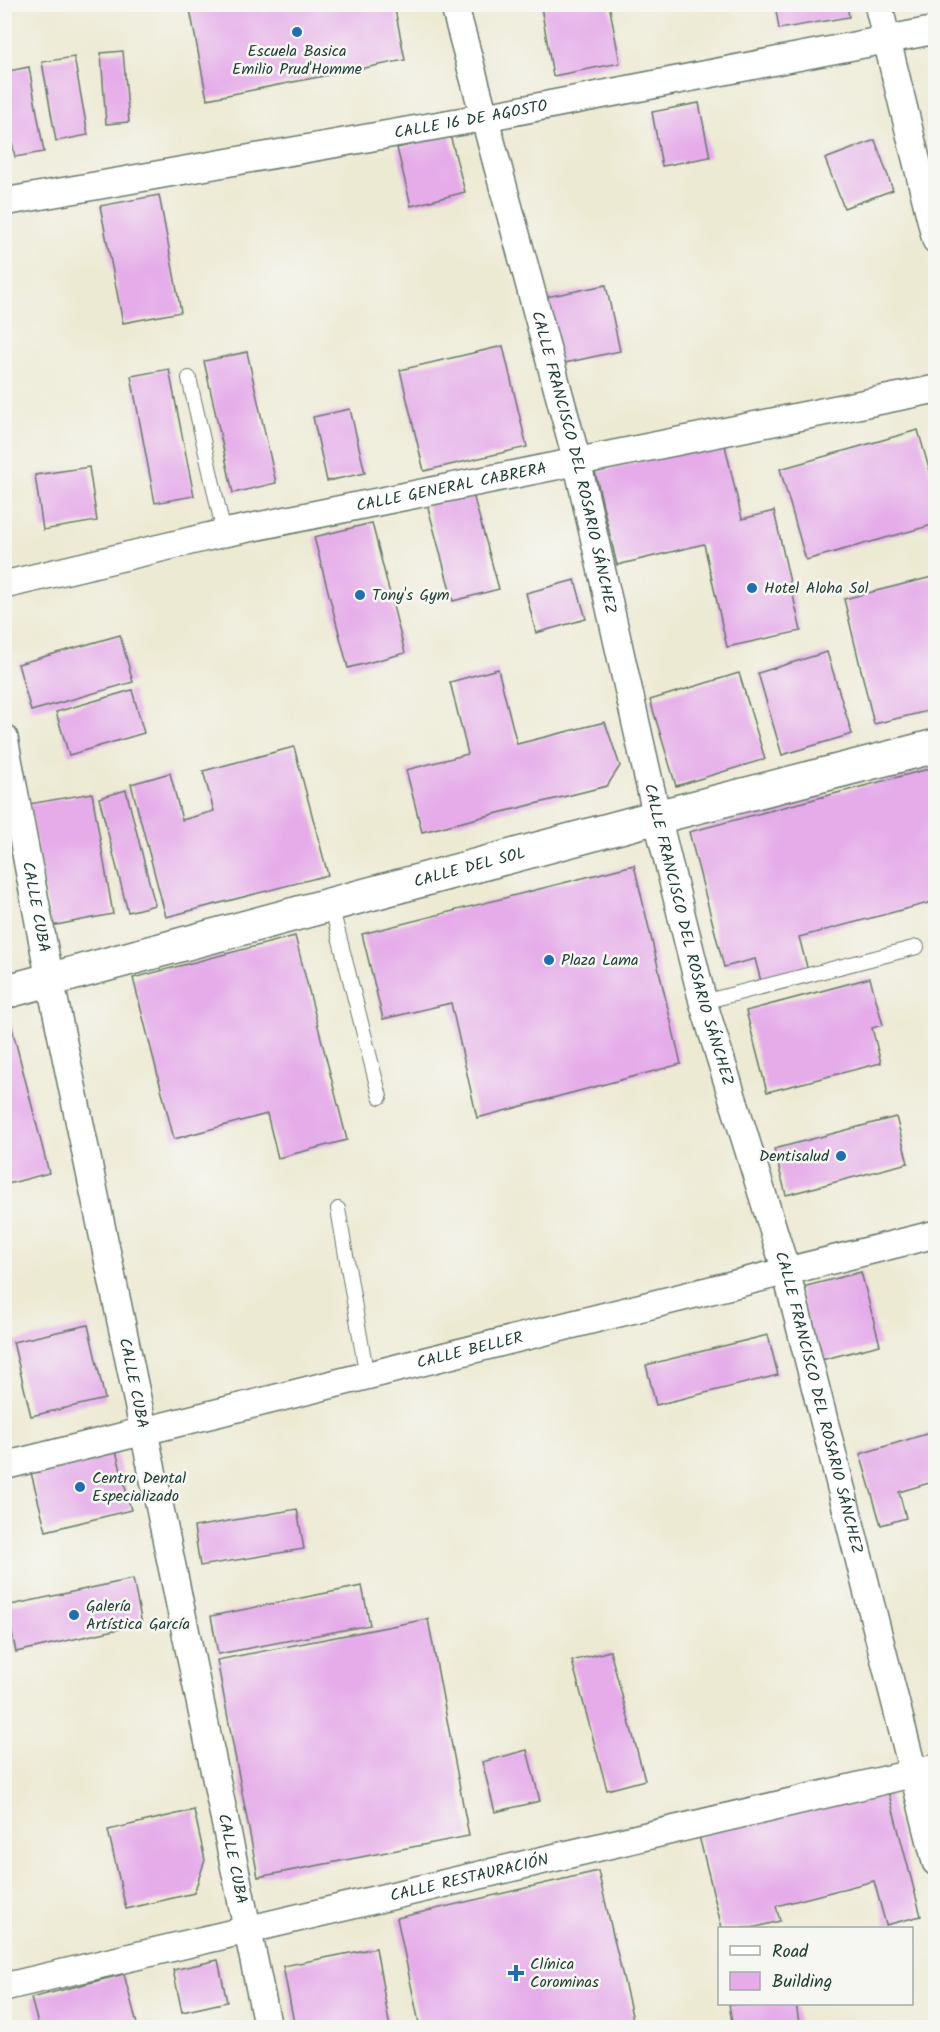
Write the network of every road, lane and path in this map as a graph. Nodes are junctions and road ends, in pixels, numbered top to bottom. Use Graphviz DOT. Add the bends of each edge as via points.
graph roads {
  1 [pos="454,4"];
  2 [pos="878,4"];
  3 [pos="936,30"];
  4 [pos="886,38"];
  5 [pos="486,117"];
  6 [pos="4,202"];
  7 [pos="936,240"];
  8 [pos="189,378"];
  9 [pos="936,389"];
  10 [pos="577,461"];
  11 [pos="224,533"];
  12 [pos="4,585"];
  13 [pos="4,738"];
  14 [pos="936,746"];
  15 [pos="657,817"];
  16 [pos="331,905"];
  17 [pos="917,947"];
  18 [pos="50,980"];
  19 [pos="4,992"];
  20 [pos="703,1002"];
  21 [pos="381,1097"];
  22 [pos="338,1209"];
  23 [pos="936,1234"];
  24 [pos="786,1271"];
  25 [pos="367,1377"];
  26 [pos="144,1433"];
  27 [pos="4,1466"];
  28 [pos="925,1770"];
  29 [pos="936,1862"];
  30 [pos="248,1929"];
  31 [pos="4,1987"];
  32 [pos="268,2028"];
  1 -- 5 [label="street, CALLE FRANCISCO DEL ROSARIO SÁNCHEZ"];
  2 -- 4 [label="street"];
  3 -- 4 [label="street, CALLE 16 DE AGOSTO"];
  4 -- 5 [label="street, CALLE 16 DE AGOSTO"];
  4 -- 7 [label="street"];
  5 -- 6 [label="street, CALLE 16 DE AGOSTO"];
  5 -- 10 [label="street, CALLE FRANCISCO DEL ROSARIO SÁNCHEZ"];
  8 -- 11 [label="lane"];
  9 -- 10 [label="street, CALLE GENERAL CABRERA"];
  10 -- 11 [label="street, CALLE GENERAL CABRERA"];
  10 -- 15 [label="street, CALLE FRANCISCO DEL ROSARIO SÁNCHEZ"];
  11 -- 12 [label="street, CALLE GENERAL CABRERA"];
  13 -- 18 [label="street, CALLE CUBA"];
  14 -- 15 [label="main road, CALLE DEL SOL"];
  15 -- 16 [label="main road, CALLE DEL SOL"];
  15 -- 20 [label="street, CALLE FRANCISCO DEL ROSARIO SÁNCHEZ"];
  16 -- 18 [label="main road, CALLE DEL SOL"];
  16 -- 21 [label="lane"];
  17 -- 20 [label="lane"];
  18 -- 19 [label="main road, CALLE DEL SOL"];
  18 -- 26 [label="street, CALLE CUBA"];
  20 -- 24 [label="street, CALLE FRANCISCO DEL ROSARIO SÁNCHEZ"];
  22 -- 25 [label="lane"];
  23 -- 24 [label="street, CALLE BELLER"];
  24 -- 25 [label="street, CALLE BELLER"];
  24 -- 28 [label="street, CALLE FRANCISCO DEL ROSARIO SÁNCHEZ"];
  25 -- 26 [label="street, CALLE BELLER"];
  26 -- 27 [label="street, CALLE BELLER"];
  26 -- 30 [label="street, CALLE CUBA"];
  28 -- 29 [label="street, CALLE FRANCISCO DEL ROSARIO SÁNCHEZ"];
  28 -- 30 [label="street, CALLE RESTAURACIÓN"];
  30 -- 31 [label="street, CALLE RESTAURACIÓN"];
  30 -- 32 [label="street, CALLE CUBA"];
}
